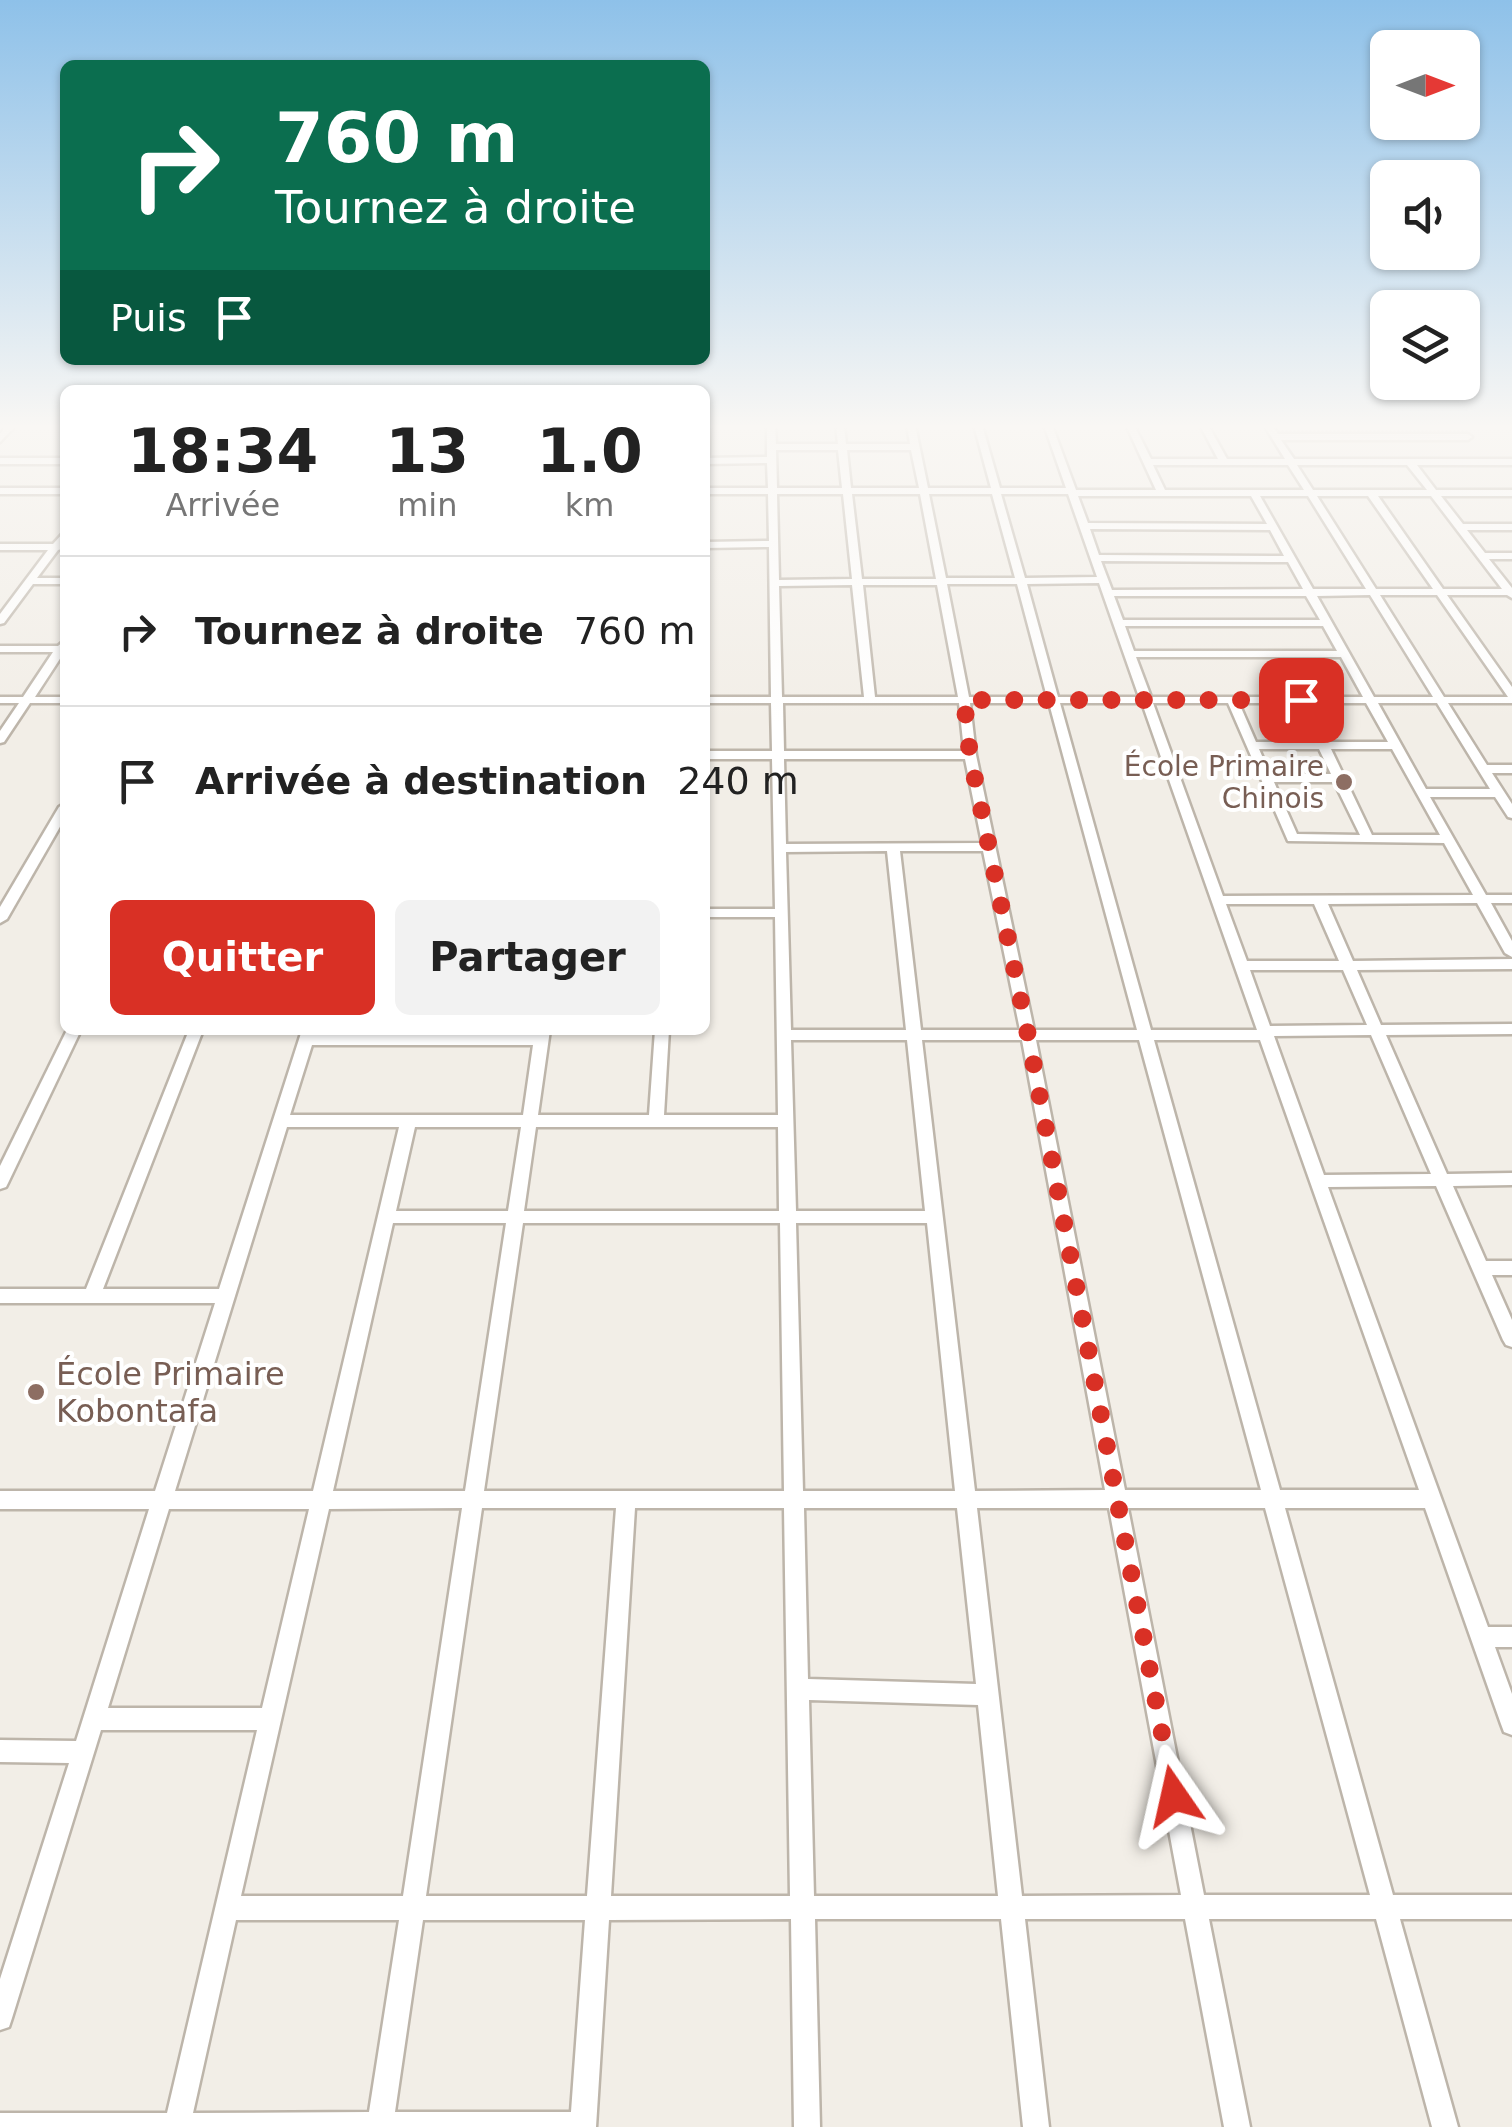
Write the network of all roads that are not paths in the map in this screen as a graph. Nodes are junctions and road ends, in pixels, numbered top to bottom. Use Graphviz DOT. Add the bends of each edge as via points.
graph roads {
  1 [pos="774,524"];
  2 [pos="852,524"];
  3 [pos="929,524"];
  4 [pos="1005,524"];
  5 [pos="1271,524"];
  6 [pos="1330,524"];
  7 [pos="1393,524"];
  8 [pos="1458,524"];
  9 [pos="1085,526"];
  10 [pos="1273,527"];
  11 [pos="1460,527"];
  12 [pos="1512,527"];
  13 [pos="774,544"];
  14 [pos="710,545"];
  15 [pos="0,546"];
  16 [pos="60,546"];
  17 [pos="1482,556"];
  18 [pos="1512,556"];
  19 [pos="1096,558"];
  20 [pos="1291,559"];
  21 [pos="1104,580"];
  22 [pos="1020,581"];
  23 [pos="30,582"];
  24 [pos="60,582"];
  25 [pos="858,582"];
  26 [pos="941,582"];
  27 [pos="775,583"];
  28 [pos="1373,592"];
  29 [pos="1440,592"];
  30 [pos="1109,593"];
  31 [pos="1310,593"];
  32 [pos="1511,594"];
  33 [pos="0,622"];
  34 [pos="1120,623"];
  35 [pos="1327,623"];
  36 [pos="60,646"];
  37 [pos="0,650"];
  38 [pos="60,650"];
  39 [pos="1131,654"];
  40 [pos="1344,654"];
  41 [pos="1512,697"];
  42 [pos="0,700"];
  43 [pos="27,700"];
  44 [pos="60,700"];
  45 [pos="710,700"];
  46 [pos="777,700"];
  47 [pos="870,700"];
  48 [pos="964,700"];
  49 [pos="1054,700"];
  50 [pos="1148,700"];
  51 [pos="1232,700"];
  52 [pos="1370,700"];
  53 [pos="1440,700"];
  54 [pos="0,740"];
  55 [pos="1251,745"];
  56 [pos="1323,745"];
  57 [pos="1396,746"];
  58 [pos="710,755"];
  59 [pos="778,755"];
  60 [pos="970,755"];
  61 [pos="1484,769"];
  62 [pos="1512,769"];
  63 [pos="1266,778"];
  64 [pos="1339,778"];
  65 [pos="1422,793"];
  66 [pos="1499,793"];
  67 [pos="1512,814"];
  68 [pos="60,816"];
  69 [pos="1368,838"];
  70 [pos="1448,839"];
  71 [pos="989,847"];
  72 [pos="780,848"];
  73 [pos="893,848"];
  74 [pos="1319,899"];
  75 [pos="1482,899"];
  76 [pos="1512,899"];
  77 [pos="1218,900"];
  78 [pos="710,913"];
  79 [pos="782,913"];
  80 [pos="0,920"];
  81 [pos="1512,953"];
  82 [pos="1512,964"];
  83 [pos="1348,965"];
  84 [pos="1242,966"];
  85 [pos="1512,1028"];
  86 [pos="1376,1029"];
  87 [pos="1266,1033"];
  88 [pos="72,1035"];
  89 [pos="194,1035"];
  90 [pos="308,1035"];
  91 [pos="542,1035"];
  92 [pos="662,1035"];
  93 [pos="784,1035"];
  94 [pos="914,1035"];
  95 [pos="1028,1035"];
  96 [pos="1145,1035"];
  97 [pos="281,1121"];
  98 [pos="408,1121"];
  99 [pos="530,1121"];
  100 [pos="656,1121"];
  101 [pos="786,1121"];
  102 [pos="1442,1180"];
  103 [pos="1512,1180"];
  104 [pos="1319,1182"];
  105 [pos="0,1183"];
  106 [pos="386,1217"];
  107 [pos="516,1217"];
  108 [pos="788,1217"];
  109 [pos="934,1217"];
  110 [pos="1480,1268"];
  111 [pos="1512,1268"];
  112 [pos="0,1296"];
  113 [pos="92,1296"];
  114 [pos="226,1296"];
  115 [pos="1512,1340"];
  116 [pos="1432,1499"];
  117 [pos="0,1500"];
  118 [pos="162,1500"];
  119 [pos="321,1500"];
  120 [pos="474,1500"];
  121 [pos="626,1500"];
  122 [pos="794,1500"];
  123 [pos="966,1500"];
  124 [pos="1117,1500"];
  125 [pos="1273,1500"];
  126 [pos="1481,1637"];
  127 [pos="1512,1637"];
  128 [pos="798,1689"];
  129 [pos="988,1695"];
  130 [pos="271,1718"];
  131 [pos="94,1719"];
  132 [pos="1512,1724"];
  133 [pos="0,1752"];
  134 [pos="83,1752"];
  135 [pos="1384,1907"];
  136 [pos="1512,1907"];
  137 [pos="227,1908"];
  138 [pos="413,1908"];
  139 [pos="598,1908"];
  140 [pos="802,1908"];
  141 [pos="1012,1908"];
  142 [pos="1195,1908"];
  143 [pos="0,2018"];
  144 [pos="177,2125"];
  145 [pos="0,2126"];
  146 [pos="381,2126"];
  147 [pos="583,2126"];
  148 [pos="807,2127"];
  149 [pos="1036,2127"];
  150 [pos="1237,2127"];
  151 [pos="1445,2127"];
  1 -- 13 [label="street"];
  2 -- 25 [label="street"];
  3 -- 26 [label="street"];
  4 -- 22 [label="street"];
  5 -- 10 [label="street"];
  6 -- 28 [label="street"];
  7 -- 29 [label="street"];
  8 -- 11 [label="street"];
  9 -- 10 [label="street"];
  9 -- 19 [label="street"];
  10 -- 20 [label="street"];
  11 -- 12 [label="street"];
  11 -- 17 [label="street"];
  13 -- 14 [label="street"];
  13 -- 27 [label="street"];
  15 -- 16 [label="street"];
  16 -- 23 [label="street"];
  17 -- 18 [label="street"];
  17 -- 32 [label="street"];
  19 -- 20 [label="street"];
  19 -- 21 [label="street"];
  20 -- 31 [label="street"];
  21 -- 22 [label="street"];
  21 -- 30 [label="street"];
  22 -- 26 [label="street"];
  22 -- 49 [label="street"];
  23 -- 24 [label="street"];
  23 -- 33 [label="street"];
  25 -- 26 [label="street"];
  25 -- 27 [label="street"];
  25 -- 47 [label="street"];
  26 -- 48 [label="street"];
  27 -- 46 [label="street"];
  28 -- 29 [label="street"];
  28 -- 31 [label="street"];
  28 -- 53 [label="street"];
  29 -- 32 [label="street"];
  29 -- 41 [label="street"];
  30 -- 31 [label="street"];
  30 -- 34 [label="street"];
  31 -- 35 [label="street"];
  34 -- 35 [label="street"];
  34 -- 39 [label="street"];
  35 -- 40 [label="street"];
  36 -- 37 [label="street"];
  38 -- 43 [label="street"];
  39 -- 40 [label="street"];
  39 -- 50 [label="street"];
  40 -- 52 [label="street"];
  41 -- 53 [label="street"];
  42 -- 43 [label="street"];
  43 -- 44 [label="street"];
  43 -- 54 [label="street"];
  45 -- 46 [label="street"];
  46 -- 47 [label="street"];
  46 -- 59 [label="street"];
  47 -- 48 [label="street"];
  48 -- 49 [label="street"];
  48 -- 60 [label="street"];
  49 -- 50 [label="street"];
  49 -- 96 [label="street"];
  50 -- 51 [label="street"];
  50 -- 77 [label="street"];
  51 -- 52 [label="street"];
  51 -- 55 [label="street"];
  52 -- 53 [label="street"];
  52 -- 57 [label="street"];
  53 -- 61 [label="street"];
  55 -- 56 [label="street"];
  55 -- 63 [label="street"];
  56 -- 57 [label="street"];
  56 -- 64 [label="street"];
  57 -- 65 [label="street"];
  58 -- 59 [label="street"];
  59 -- 60 [label="street"];
  59 -- 72 [label="street"];
  60 -- 71 [label="street"];
  61 -- 62 [label="street"];
  61 -- 66 [label="street"];
  63 -- 64 [label="street"];
  63 -- 69 [label="street" via="1292,838"];
  64 -- 69 [label="street"];
  65 -- 66 [label="street"];
  65 -- 70 [label="street"];
  66 -- 67 [label="street"];
  68 -- 80 [label="street"];
  69 -- 70 [label="street"];
  70 -- 75 [label="street"];
  71 -- 73 [label="street"];
  71 -- 95 [label="street"];
  72 -- 73 [label="street"];
  72 -- 79 [label="street"];
  73 -- 94 [label="street"];
  74 -- 75 [label="street"];
  74 -- 77 [label="street"];
  74 -- 83 [label="street"];
  75 -- 76 [label="street"];
  75 -- 81 [label="street"];
  77 -- 84 [label="street"];
  78 -- 79 [label="street"];
  79 -- 93 [label="street"];
  82 -- 83 [label="street"];
  83 -- 84 [label="street"];
  83 -- 86 [label="street"];
  84 -- 87 [label="street"];
  85 -- 86 [label="street"];
  86 -- 87 [label="street"];
  86 -- 102 [label="street"];
  87 -- 96 [label="street"];
  87 -- 104 [label="street"];
  88 -- 105 [label="street"];
  89 -- 113 [label="street"];
  90 -- 91 [label="street"];
  90 -- 97 [label="street"];
  91 -- 99 [label="street"];
  92 -- 100 [label="street"];
  93 -- 94 [label="street"];
  93 -- 101 [label="street"];
  94 -- 95 [label="street"];
  94 -- 109 [label="street"];
  95 -- 96 [label="street"];
  95 -- 124 [label="street"];
  96 -- 125 [label="street"];
  97 -- 98 [label="street"];
  97 -- 114 [label="street"];
  98 -- 99 [label="street"];
  98 -- 106 [label="street"];
  99 -- 100 [label="street"];
  99 -- 107 [label="street"];
  100 -- 101 [label="street"];
  101 -- 108 [label="street"];
  102 -- 103 [label="street"];
  102 -- 104 [label="street"];
  102 -- 110 [label="street"];
  104 -- 116 [label="street"];
  106 -- 107 [label="street"];
  106 -- 119 [label="street"];
  107 -- 108 [label="street"];
  107 -- 120 [label="street"];
  108 -- 109 [label="street"];
  108 -- 122 [label="street"];
  109 -- 123 [label="street"];
  110 -- 111 [label="street"];
  110 -- 115 [label="street"];
  112 -- 113 [label="street"];
  113 -- 114 [label="street"];
  114 -- 118 [label="street"];
  116 -- 125 [label="street"];
  116 -- 126 [label="street"];
  117 -- 118 [label="street"];
  118 -- 119 [label="street"];
  118 -- 131 [label="street"];
  119 -- 120 [label="street"];
  119 -- 130 [label="street"];
  120 -- 121 [label="street"];
  120 -- 138 [label="street"];
  121 -- 122 [label="street"];
  121 -- 139 [label="street"];
  122 -- 123 [label="street"];
  122 -- 128 [label="street"];
  123 -- 124 [label="street"];
  123 -- 129 [label="street"];
  124 -- 125 [label="street"];
  124 -- 142 [label="street"];
  125 -- 135 [label="street"];
  126 -- 127 [label="street"];
  126 -- 132 [label="street"];
  128 -- 129 [label="street"];
  128 -- 140 [label="street"];
  129 -- 141 [label="street"];
  130 -- 131 [label="street"];
  130 -- 137 [label="street"];
  131 -- 134 [label="street"];
  133 -- 134 [label="street"];
  134 -- 143 [label="street"];
  135 -- 136 [label="street"];
  135 -- 142 [label="street"];
  135 -- 151 [label="street"];
  137 -- 138 [label="street"];
  137 -- 144 [label="street"];
  138 -- 139 [label="street"];
  138 -- 146 [label="street"];
  139 -- 140 [label="street"];
  139 -- 147 [label="street"];
  140 -- 141 [label="street"];
  140 -- 148 [label="street"];
  141 -- 142 [label="street"];
  141 -- 149 [label="street"];
  142 -- 150 [label="street"];
  144 -- 145 [label="street"];
  144 -- 146 [label="street"];
  146 -- 147 [label="street"];
}
